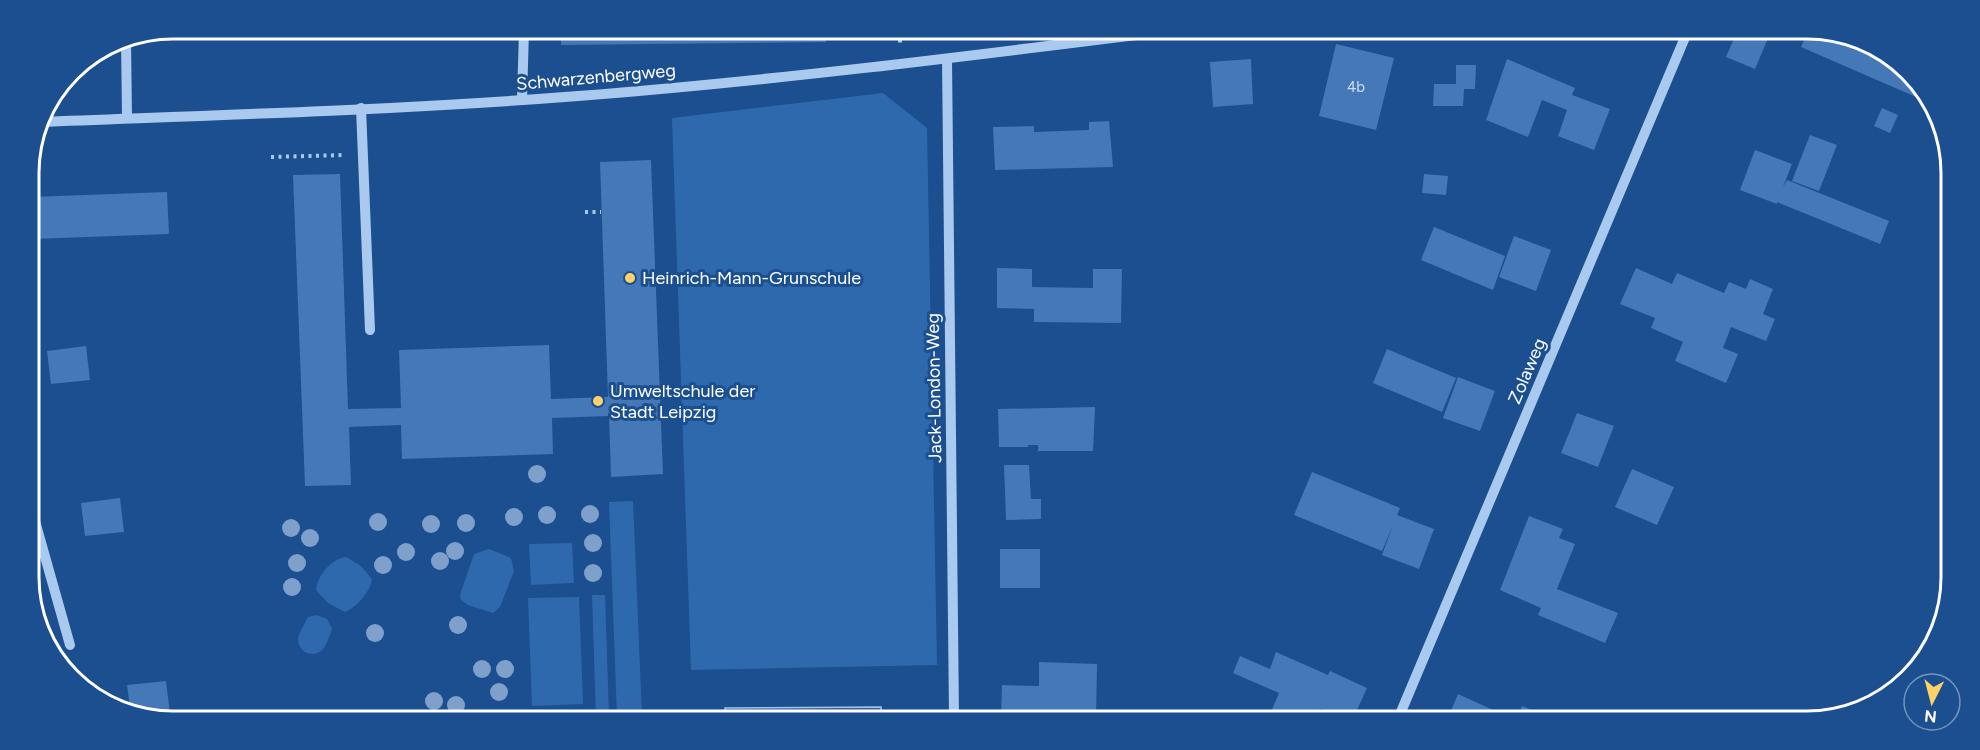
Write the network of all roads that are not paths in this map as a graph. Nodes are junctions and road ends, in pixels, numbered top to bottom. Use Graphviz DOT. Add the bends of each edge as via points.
graph roads {
  1 [pos="524,39"];
  2 [pos="1103,39"];
  3 [pos="1684,39"];
  4 [pos="126,48"];
  5 [pos="947,58"];
  6 [pos="522,100"];
  7 [pos="361,108"];
  8 [pos="127,118"];
  9 [pos="49,122"];
  10 [pos="370,330"];
  11 [pos="39,535"];
  12 [pos="70,645"];
  13 [pos="954,711"];
  14 [pos="1401,711"];
  1 -- 6 [label="street"];
  2 -- 5 [label="street, Schwarzenbergweg"];
  3 -- 14 [label="street, Zolaweg"];
  4 -- 8 [label="street"];
  5 -- 6 [label="street, Schwarzenbergweg"];
  5 -- 13 [label="street, Jack-London-Weg"];
  6 -- 7 [label="street, Schwarzenbergweg"];
  7 -- 8 [label="street, Schwarzenbergweg"];
  7 -- 10 [label="street"];
  8 -- 9 [label="street, Schwarzenbergweg"];
  11 -- 12 [label="street"];
}
